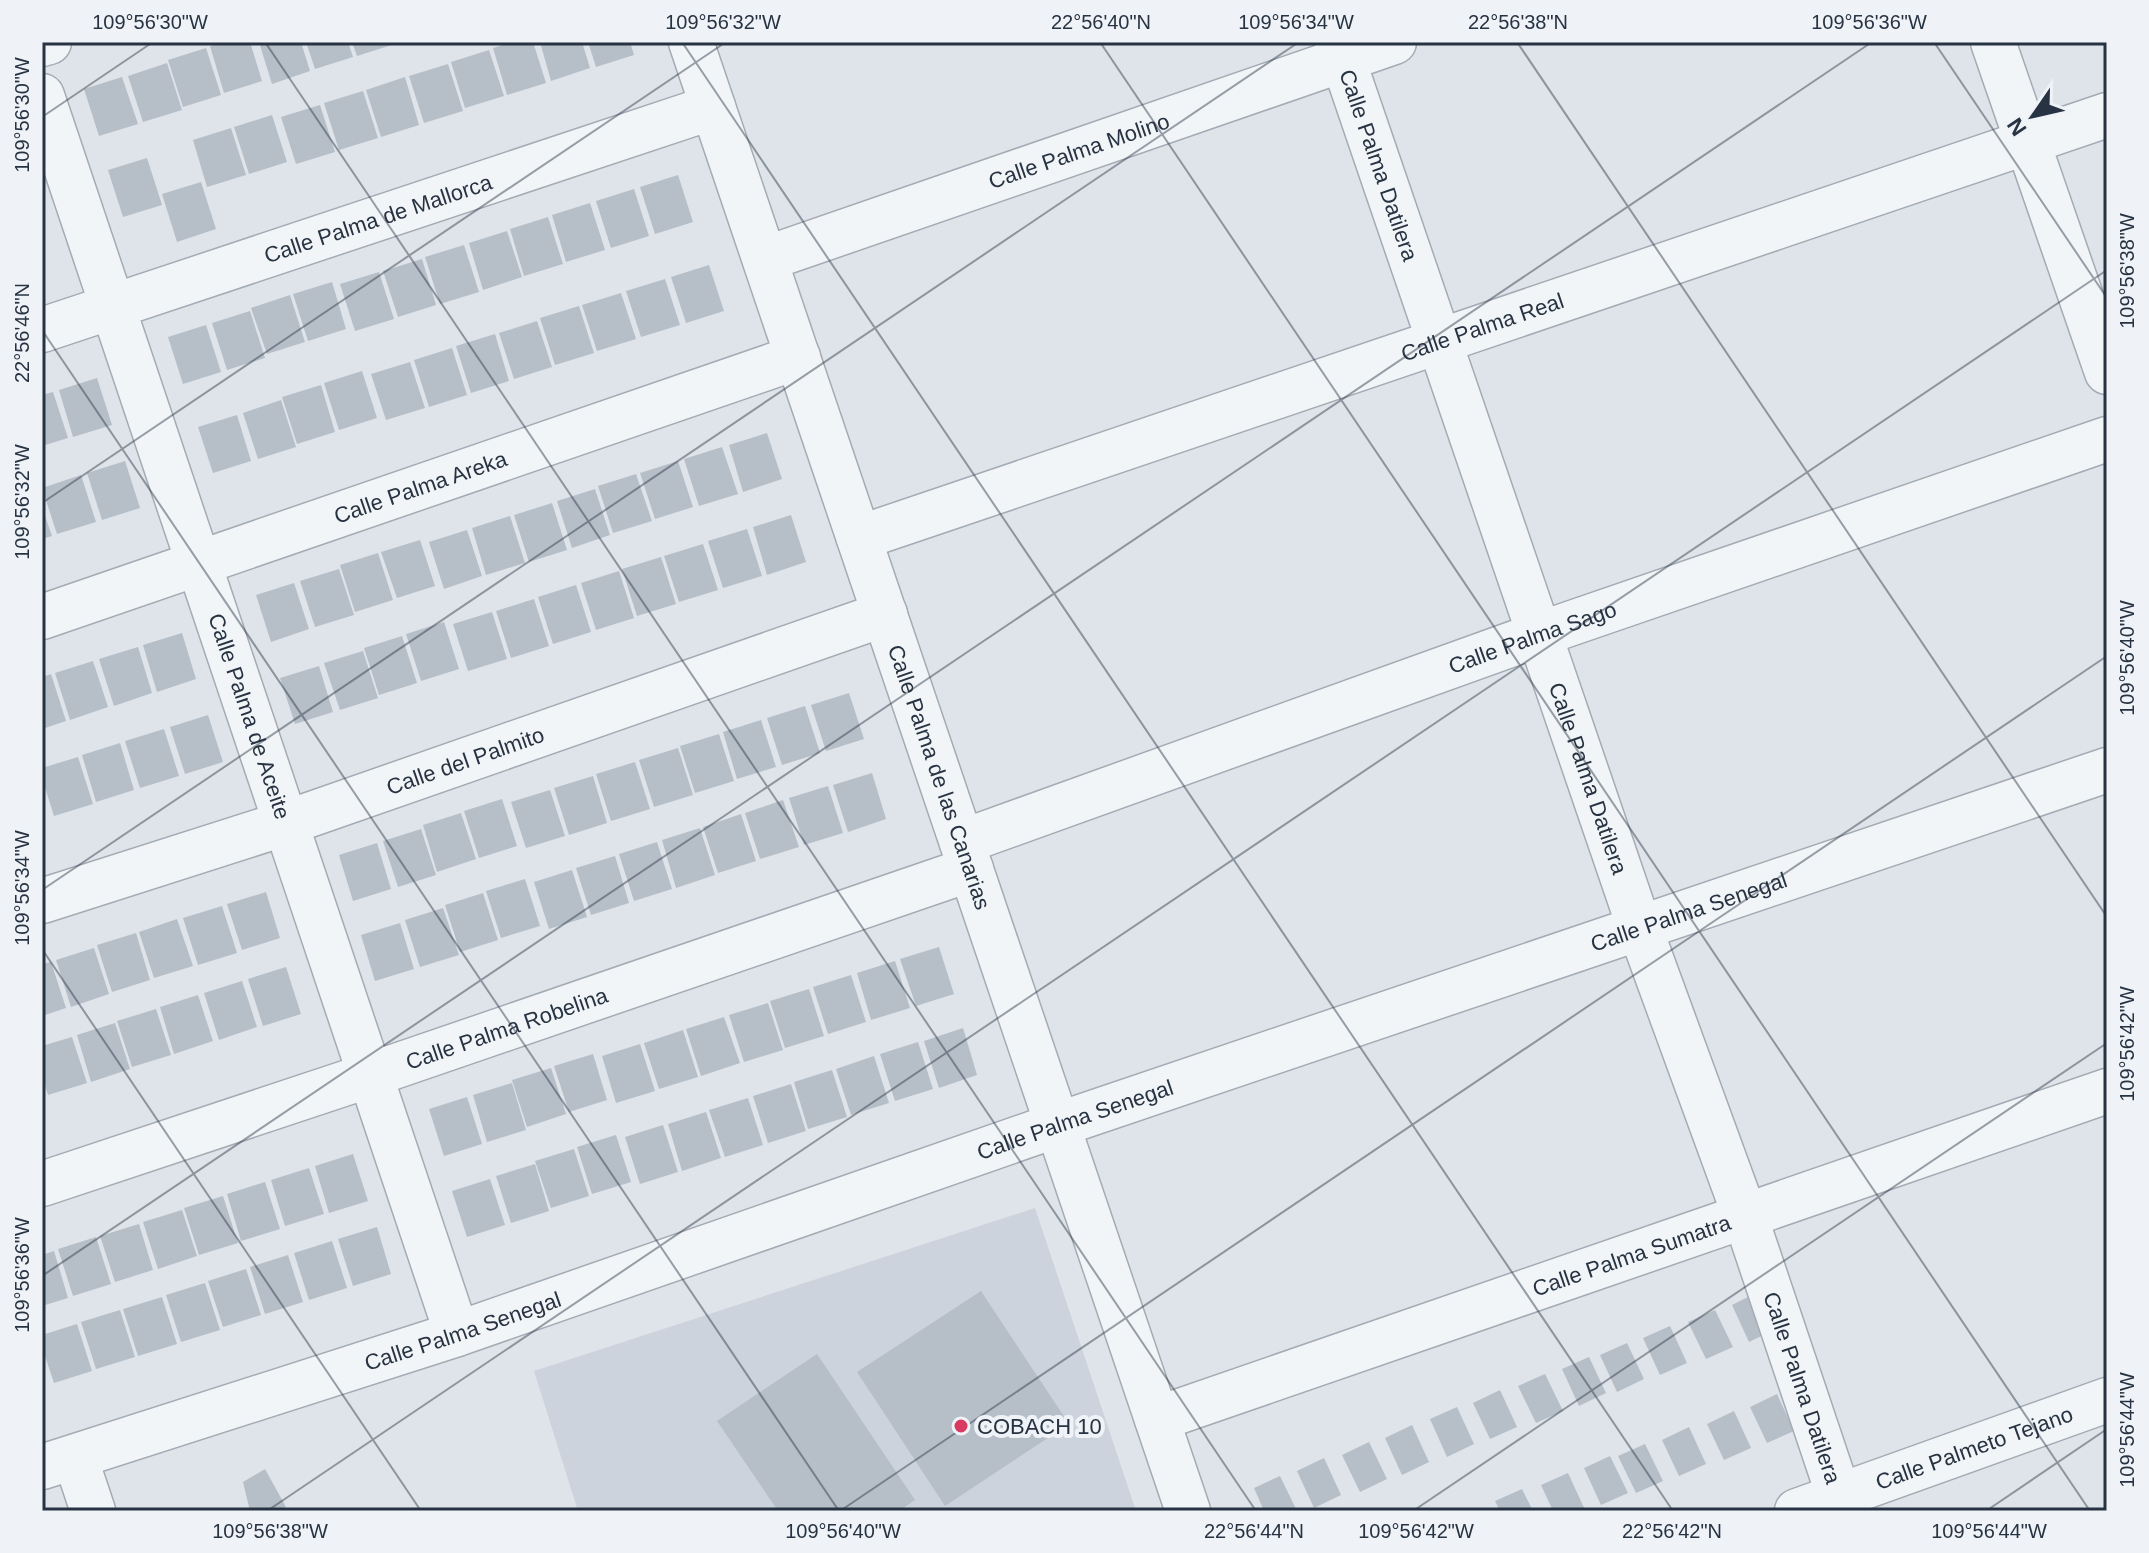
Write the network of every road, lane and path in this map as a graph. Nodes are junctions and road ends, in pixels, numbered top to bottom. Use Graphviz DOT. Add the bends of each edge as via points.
graph roads {
  1 [pos="49,42"];
  2 [pos="691,42"];
  3 [pos="1394,42"];
  4 [pos="1993,42"];
  5 [pos="42,44"];
  6 [pos="1340,51"];
  7 [pos="42,96"];
  8 [pos="713,107"];
  9 [pos="2107,115"];
  10 [pos="2028,142"];
  11 [pos="765,259"];
  12 [pos="112,306"];
  13 [pos="42,330"];
  14 [pos="1440,341"];
  15 [pos="798,357"];
  16 [pos="2107,372"];
  17 [pos="2107,439"];
  18 [pos="859,538"];
  19 [pos="199,564"];
  20 [pos="885,614"];
  21 [pos="42,617"];
  22 [pos="1540,634"];
  23 [pos="2107,770"];
  24 [pos="286,823"];
  25 [pos="966,856"];
  26 [pos="42,901"];
  27 [pos="1639,926"];
  28 [pos="370,1075"];
  29 [pos="2107,1091"];
  30 [pos="1057,1125"];
  31 [pos="42,1184"];
  32 [pos="1745,1216"];
  33 [pos="457,1334"];
  34 [pos="2107,1400"];
  35 [pos="1157,1419"];
  36 [pos="59,1462"];
  37 [pos="1841,1504"];
  38 [pos="93,1511"];
  39 [pos="1188,1511"];
  40 [pos="1797,1511"];
  1 -- 5 [label="street"];
  2 -- 8 [label="street, Calle Palma de las Canarias"];
  3 -- 6 [label="street, Calle Palma Molino"];
  4 -- 10 [label="street"];
  6 -- 11 [label="street, Calle Palma Molino"];
  6 -- 14 [label="street, Calle Palma Datilera"];
  7 -- 12 [label="street, Calle Palma de Aceite"];
  8 -- 11 [label="street, Calle Palma de las Canarias"];
  8 -- 12 [label="street, Calle Palma de Mallorca"];
  9 -- 10 [label="street, Calle Palma Real"];
  10 -- 14 [label="street, Calle Palma Real"];
  10 -- 16 [label="street"];
  11 -- 15 [label="street, Calle Palma de las Canarias"];
  12 -- 13 [label="street, Calle Palma de Mallorca"];
  12 -- 19 [label="street, Calle Palma de Aceite"];
  14 -- 18 [label="street, Calle Palma Real"];
  14 -- 22 [label="street, Calle Palma Datilera"];
  15 -- 18 [label="street, Calle Palma de las Canarias"];
  15 -- 19 [label="street, Calle Palma Areka"];
  17 -- 22 [label="street, Calle Palma Sago"];
  18 -- 20 [label="street, Calle Palma de las Canarias"];
  19 -- 21 [label="street, Calle Palma Areka"];
  19 -- 24 [label="street, Calle Palma de Aceite"];
  20 -- 24 [label="street, Calle del Palmito"];
  20 -- 25 [label="street, Calle Palma de las Canarias"];
  22 -- 25 [label="street, Calle Palma Sago"];
  22 -- 27 [label="street, Calle Palma Datilera"];
  23 -- 27 [label="street, Calle Palma Senegal"];
  24 -- 26 [label="street, Calle del Palmito"];
  24 -- 28 [label="street, Calle Palma de Aceite"];
  25 -- 28 [label="street, Calle Palma Robelina"];
  25 -- 30 [label="street, Calle Palma de las Canarias"];
  27 -- 30 [label="street, Calle Palma Senegal"];
  27 -- 32 [label="street, Calle Palma Datilera"];
  28 -- 31 [label="street, Calle Palma Robelina"];
  28 -- 33 [label="street, Calle Palma de Aceite"];
  29 -- 32 [label="street, Calle Palma Sumatra"];
  30 -- 33 [label="street, Calle Palma Senegal"];
  30 -- 35 [label="street, Calle Palma de las Canarias"];
  32 -- 35 [label="street, Calle Palma Sumatra"];
  32 -- 37 [label="street, Calle Palma Datilera"];
  33 -- 36 [label="street, Calle Palma Senegal"];
  34 -- 37 [label="street, Calle Palmeto Tejano"];
  35 -- 39 [label="street, Calle Palma de las Canarias"];
  36 -- 38 [label="street"];
  37 -- 40 [label="street, Calle Palmeto Tejano"];
}
